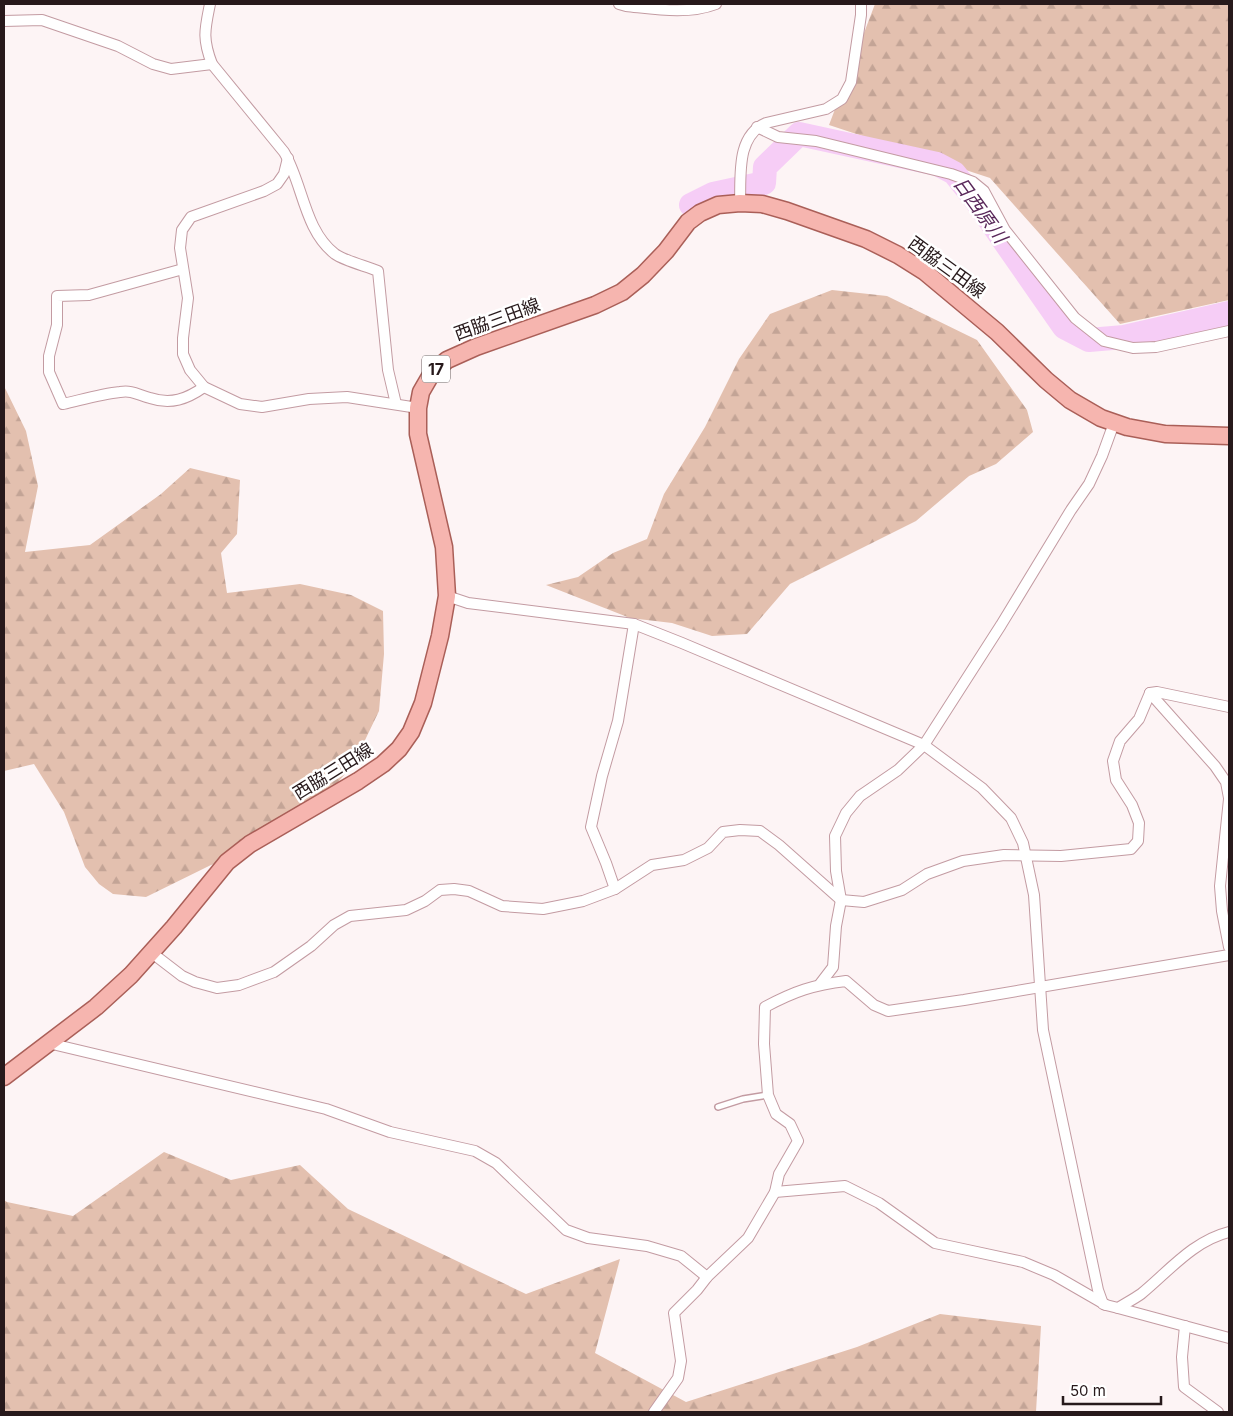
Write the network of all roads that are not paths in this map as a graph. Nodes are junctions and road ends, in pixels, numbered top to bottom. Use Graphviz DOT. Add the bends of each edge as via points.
graph roads {
  1 [pos="210,4"];
  2 [pos="618,4"];
  3 [pos="716,4"];
  4 [pos="861,4"];
  5 [pos="4,21"];
  6 [pos="212,64"];
  7 [pos="757,127"];
  8 [pos="288,158"];
  9 [pos="740,202"];
  10 [pos="183,269"];
  11 [pos="1229,331"];
  12 [pos="204,388"];
  13 [pos="396,404"];
  14 [pos="418,408"];
  15 [pos="1114,423"];
  16 [pos="1229,436"];
  17 [pos="447,596"];
  18 [pos="634,624"];
  19 [pos="1150,693"];
  20 [pos="1229,707"];
  21 [pos="924,745"];
  22 [pos="1229,799"];
  23 [pos="1026,855"];
  24 [pos="615,889"];
  25 [pos="841,900"];
  26 [pos="1229,947"];
  27 [pos="152,953"];
  28 [pos="1229,955"];
  29 [pos="820,984"];
  30 [pos="1039,987"];
  31 [pos="48,1043"];
  32 [pos="4,1077"];
  33 [pos="768,1095"];
  34 [pos="718,1107"];
  35 [pos="775,1192"];
  36 [pos="1229,1232"];
  37 [pos="707,1277"];
  38 [pos="1106,1305"];
  39 [pos="1118,1308"];
  40 [pos="1185,1326"];
  41 [pos="1229,1338"];
  42 [pos="654,1412"];
  43 [pos="1218,1412"];
  1 -- 6 [label="street" via="205,47"];
  2 -- 3 [label="street" via="676,11"];
  4 -- 7 [label="street" via="851,82 842,99 826,109"];
  5 -- 6 [label="street" via="42,20 118,46 153,64 171,69"];
  6 -- 8 [label="street"];
  7 -- 9 [label="street" via="742,151"];
  7 -- 11 [label="street" via="778,137 816,141 973,182 984,192 1005,230 1075,318 1104,341 1133,348"];
  8 -- 10 [label="street" via="278,184 191,217 182,230"];
  8 -- 13 [label="street" via="317,235 336,254 378,271 388,370"];
  9 -- 14 [label="main road, 西脇三田線 / 17" via="718,205 688,222 660,257 622,292 595,305 476,346 447,360 432,374 421,392"];
  9 -- 15 [label="main road, 西脇三田線 / 17" via="788,211 866,239 898,255 975,312 1070,400"];
  10 -- 12 [label="street" via="188,298 183,354"];
  10 -- 12 [label="street" via="89,295 58,296 49,372 63,404 120,392 136,392 149,398 175,401"];
  12 -- 13 [label="street" via="240,404 262,408 309,399 346,397"];
  13 -- 14 [label="street"];
  14 -- 17 [label="main road, 西脇三田線 / 17" via="418,434 444,546"];
  15 -- 16 [label="main road, 西脇三田線 / 17" via="1166,434"];
  15 -- 21 [label="street" via="1089,484"];
  17 -- 18 [label="street" via="468,602"];
  17 -- 27 [label="main road, 西脇三田線 / 17" via="423,703 411,732 399,749 358,781 250,844 227,862"];
  18 -- 21 [label="street"];
  18 -- 24 [label="street" via="618,721 591,827"];
  19 -- 20 [label="street"];
  19 -- 22 [label="street" via="1215,766 1226,782"];
  19 -- 23 [label="street" via="1139,719 1120,741 1113,761 1116,780 1139,822 1138,841 1131,849 1061,856"];
  21 -- 23 [label="street" via="982,788 1011,818"];
  21 -- 25 [label="street" via="898,770 860,796 846,813 835,836"];
  22 -- 26 [label="street" via="1220,886"];
  23 -- 25 [label="street" via="964,862 927,874 902,890 864,902"];
  23 -- 30 [label="street" via="1034,895"];
  24 -- 25 [label="street" via="652,865 684,860 708,848 723,832 740,830 760,831"];
  24 -- 27 [label="street" via="583,901 543,910 502,906 469,891 440,890 406,910 350,916 274,972 239,985 217,988 195,982"];
  25 -- 29 [label="street" via="833,967"];
  27 -- 31 [label="main road, 西脇三田線 / 17" via="96,1007"];
  28 -- 30 [label="street"];
  29 -- 30 [label="street" via="846,981 874,1005 888,1011"];
  29 -- 33 [label="street" via="792,992 765,1007"];
  30 -- 38 [label="street" via="1042,1030 1098,1290"];
  31 -- 32 [label="main road, 西脇三田線 / 17"];
  31 -- 37 [label="street" via="326,1110 390,1132 474,1151 496,1163 566,1230 588,1238 647,1246 681,1256"];
  33 -- 34 [label="lane"];
  33 -- 35 [label="street" via="776,1114 790,1124 798,1141 779,1174"];
  35 -- 37 [label="street" via="748,1238"];
  35 -- 38 [label="street" via="845,1186 879,1203 935,1243 1023,1262 1054,1275"];
  36 -- 39 [label="street" via="1201,1244 1141,1294"];
  37 -- 42 [label="street" via="674,1313 681,1361 678,1378"];
  38 -- 39 [label="street"];
  39 -- 40 [label="street"];
  40 -- 41 [label="street"];
  40 -- 43 [label="street" via="1184,1388"];
}
